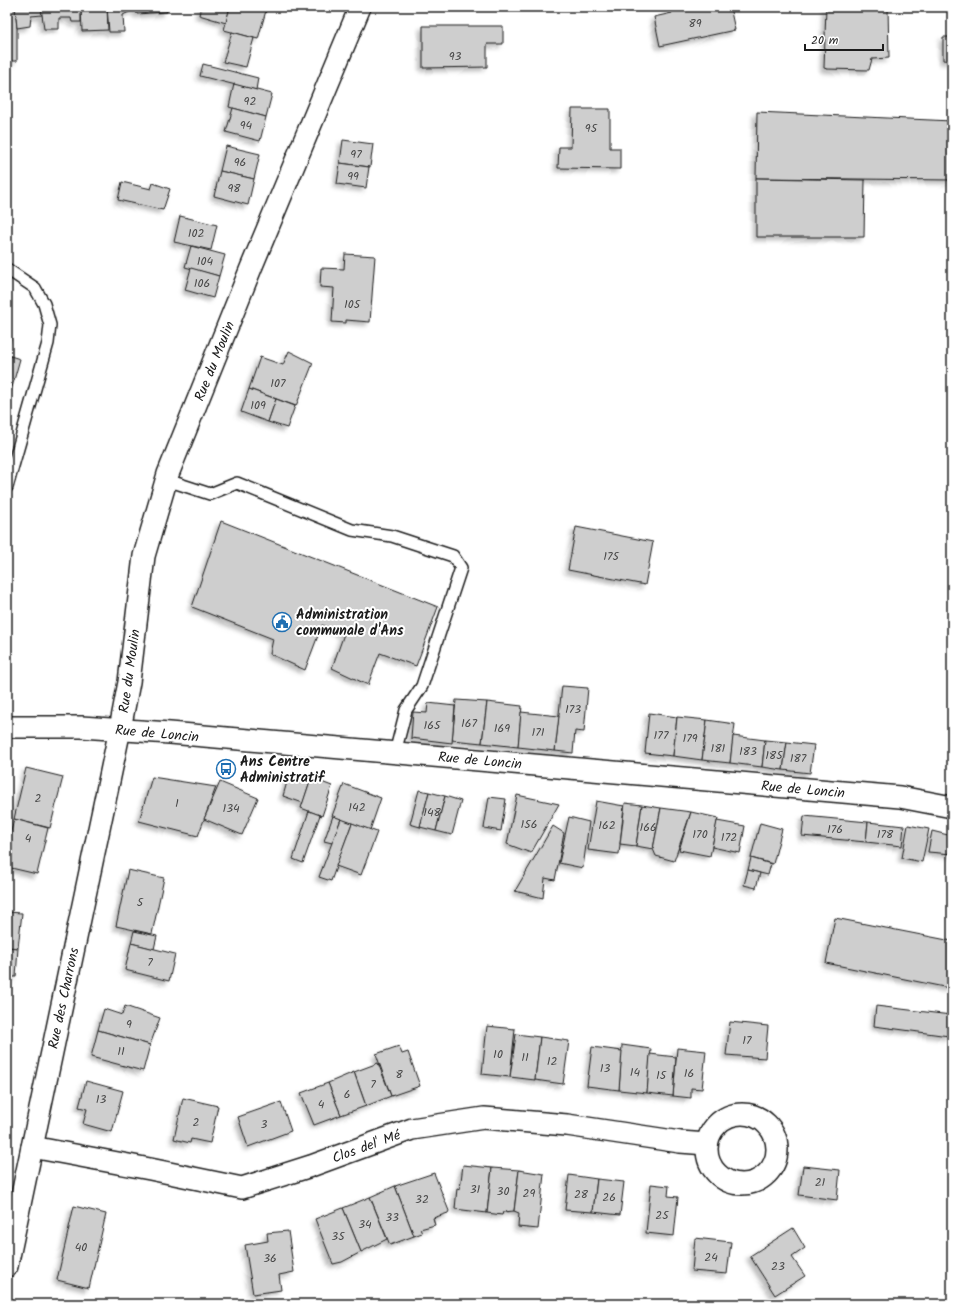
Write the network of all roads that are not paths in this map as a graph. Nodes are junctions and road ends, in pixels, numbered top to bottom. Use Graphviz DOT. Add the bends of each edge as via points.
graph roads {
  1 [pos="360,7"];
  2 [pos="7,269"];
  3 [pos="167,480"];
  4 [pos="7,487"];
  5 [pos="7,727"];
  6 [pos="120,729"];
  7 [pos="395,753"];
  8 [pos="952,807"];
  9 [pos="706,1144"];
  10 [pos="32,1147"];
  11 [pos="7,1266"];
  1 -- 3 [label="street, Rue du Moulin" via="251,268"];
  2 -- 4 [label="lane" via="36,288 50,326 48,343"];
  3 -- 6 [label="street, Rue du Moulin" via="144,556 129,682"];
  3 -- 7 [label="lane" via="210,494 237,484 352,530 392,536 453,556 461,568 422,686 406,710"];
  5 -- 6 [label="street, Rue de Loncin"];
  6 -- 7 [label="street, Rue de Loncin"];
  6 -- 10 [label="street, Rue des Charrons"];
  7 -- 8 [label="street, Rue de Loncin" via="900,797"];
  9 -- 10 [label="street, Clos del' Mé" via="567,1125 484,1118 412,1129 242,1188"];
  10 -- 11 [label="street, Rue des Charrons"];
}
